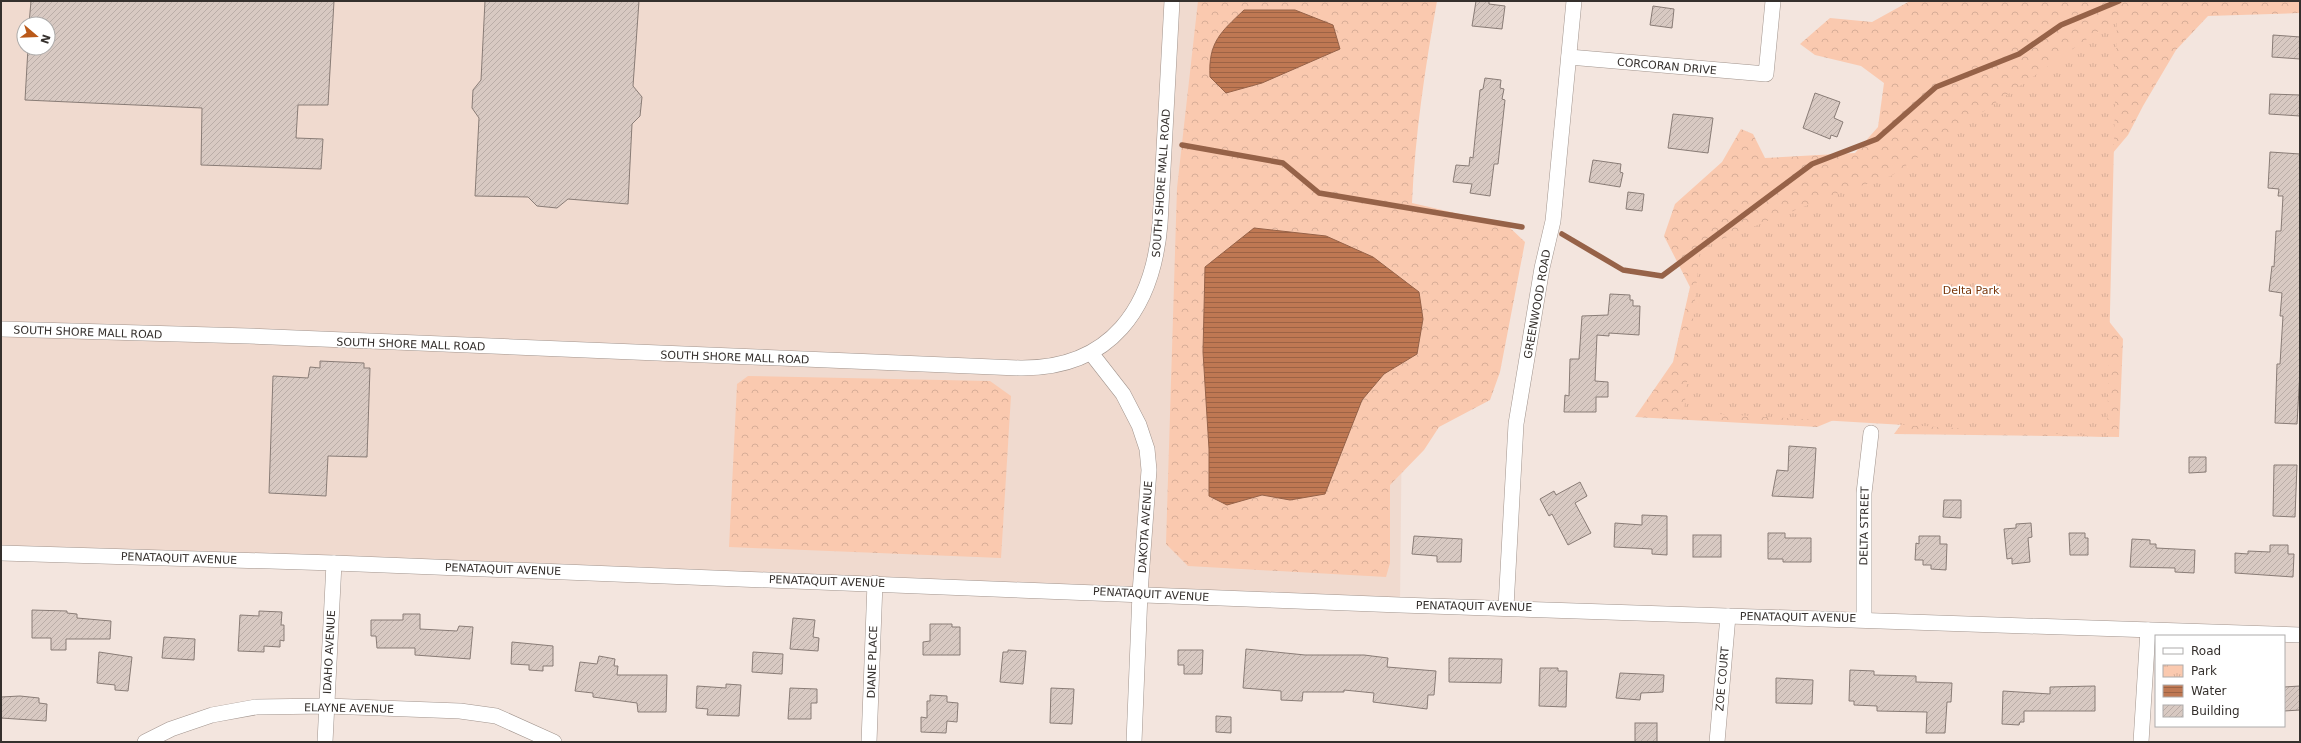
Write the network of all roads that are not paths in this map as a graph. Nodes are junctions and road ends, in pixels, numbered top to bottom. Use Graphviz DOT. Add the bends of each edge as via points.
graph roads {
  1 [pos="1172,1"];
  2 [pos="1574,1"];
  3 [pos="1773,1"];
  4 [pos="1569,57"];
  5 [pos="1,329"];
  6 [pos="1091,353"];
  7 [pos="1871,433"];
  8 [pos="1,553"];
  9 [pos="334,563"];
  10 [pos="875,582"];
  11 [pos="1140,593"];
  12 [pos="1506,607"];
  13 [pos="1728,616"];
  14 [pos="1864,619"];
  15 [pos="2148,630"];
  16 [pos="2300,635"];
  17 [pos="327,706"];
  18 [pos="145,742"];
  19 [pos="325,742"];
  20 [pos="554,742"];
  21 [pos="870,742"];
  22 [pos="1134,742"];
  23 [pos="1717,742"];
  24 [pos="2141,742"];
  1 -- 6 [label="street, SOUTH SHORE MALL ROAD" via="1156,259 1147,288 1134,311 1112,336"];
  2 -- 4 [label="street, GREENWOOD ROAD"];
  3 -- 4 [label="street, CORCORAN DRIVE" via="1766,74"];
  4 -- 12 [label="street, GREENWOOD ROAD" via="1553,221 1542,268 1516,424"];
  5 -- 6 [label="street, SOUTH SHORE MALL ROAD" via="249,336 1020,368 1073,362"];
  6 -- 11 [label="street, DAKOTA AVENUE" via="1123,394 1139,425 1147,449 1149,470"];
  7 -- 14 [label="street, DELTA STREET" via="1864,493"];
  8 -- 9 [label="street, PENATAQUIT AVENUE"];
  9 -- 10 [label="street, PENATAQUIT AVENUE"];
  9 -- 17 [label="street, IDAHO AVENUE"];
  10 -- 11 [label="street, PENATAQUIT AVENUE"];
  10 -- 21 [label="street, DIANE PLACE"];
  11 -- 12 [label="street, PENATAQUIT AVENUE" via="1400,605"];
  11 -- 22 [label="street, DAKOTA AVENUE"];
  12 -- 13 [label="street, PENATAQUIT AVENUE"];
  13 -- 14 [label="street, PENATAQUIT AVENUE"];
  13 -- 23 [label="street, ZOE COURT"];
  14 -- 15 [label="street, PENATAQUIT AVENUE"];
  15 -- 16 [label="street, PENATAQUIT AVENUE"];
  15 -- 24 [label="street"];
  17 -- 18 [label="street, ELAYNE AVENUE" via="256,707 212,715 171,729"];
  17 -- 19 [label="street, IDAHO AVENUE"];
  17 -- 20 [label="street, ELAYNE AVENUE" via="460,711 496,716"];
}
